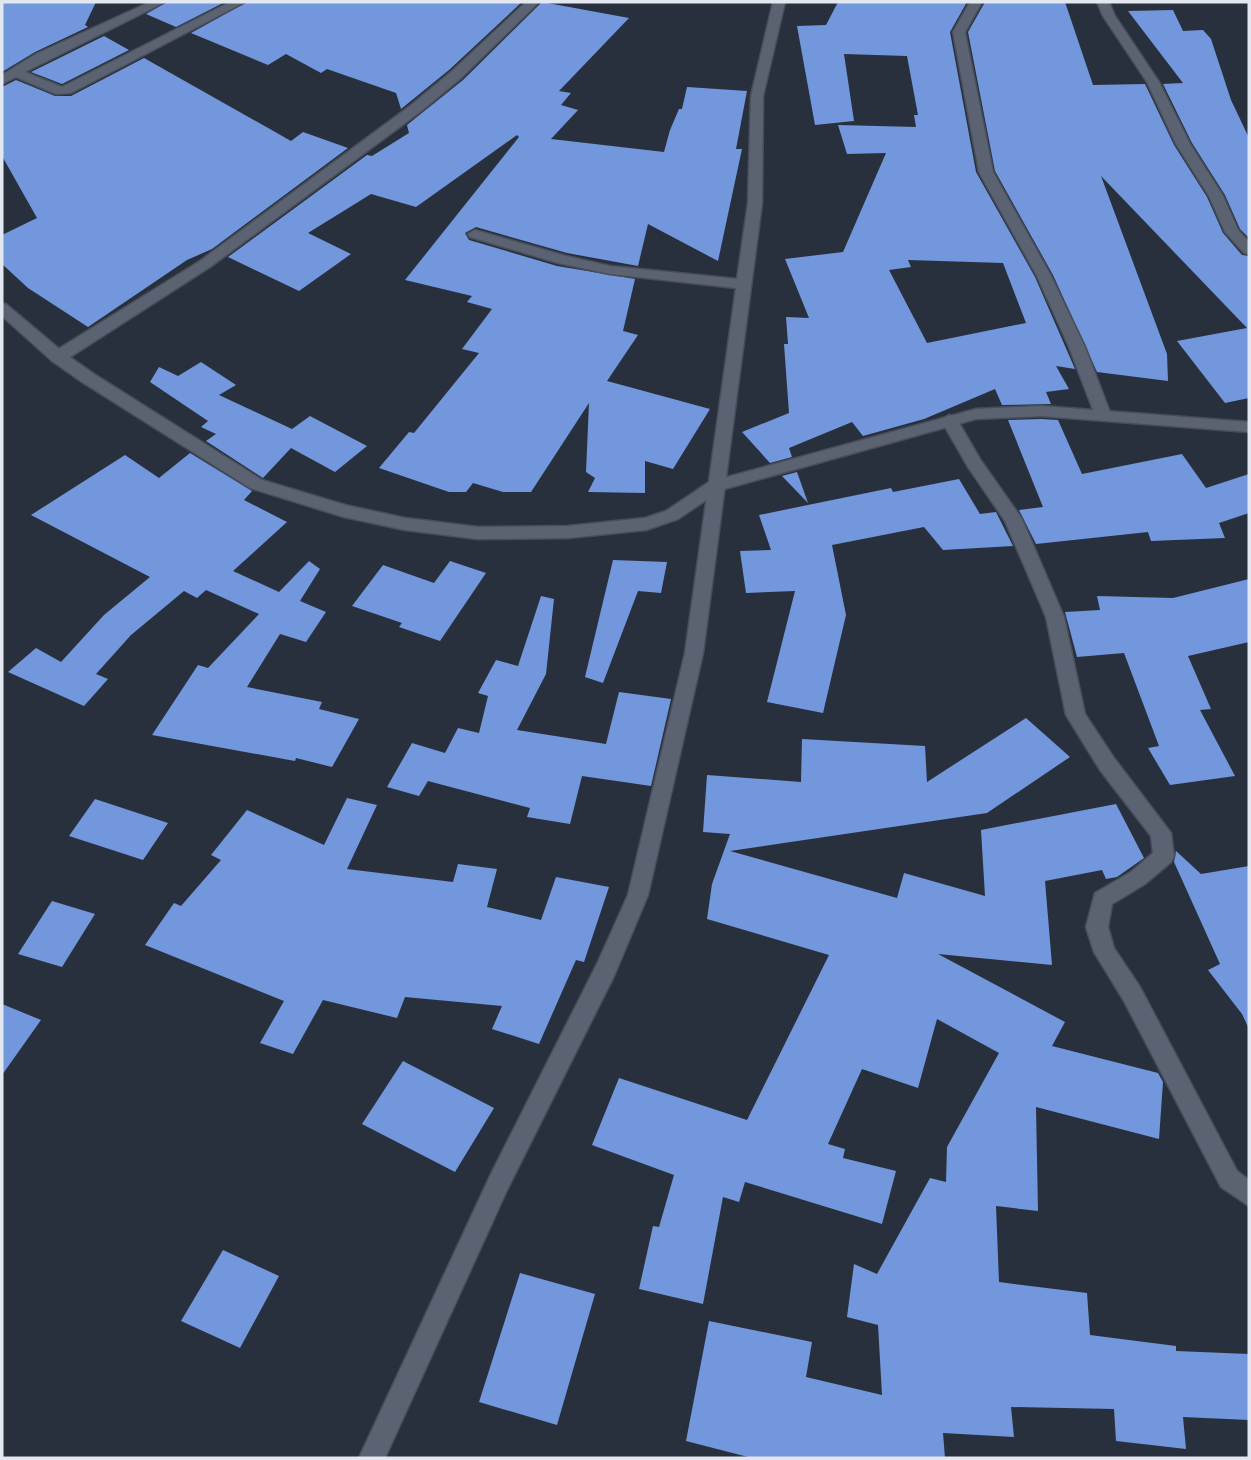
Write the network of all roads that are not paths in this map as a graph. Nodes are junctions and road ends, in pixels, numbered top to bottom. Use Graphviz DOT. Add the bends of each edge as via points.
graph roads {
  1 [pos="159,2"];
  2 [pos="239,2"];
  3 [pos="533,2"];
  4 [pos="779,2"];
  5 [pos="976,2"];
  6 [pos="1102,2"];
  7 [pos="17,73"];
  8 [pos="2,80"];
  9 [pos="475,234"];
  10 [pos="1249,250"];
  11 [pos="744,284"];
  12 [pos="2,308"];
  13 [pos="58,357"];
  14 [pos="1103,415"];
  15 [pos="949,420"];
  16 [pos="1249,426"];
  17 [pos="715,486"];
  18 [pos="1249,1194"];
  19 [pos="372,1458"];
  1 -- 7 [label="street" via="40,57"];
  2 -- 7 [label="street" via="66,90"];
  3 -- 13 [label="street" via="415,109 205,264"];
  4 -- 11 [label="street" via="757,96 755,203"];
  5 -- 14 [label="street" via="959,32 986,172 1044,276"];
  6 -- 10 [label="street" via="1153,82 1233,232"];
  7 -- 8 [label="street"];
  9 -- 11 [label="street" via="610,270"];
  11 -- 17 [label="street"];
  12 -- 13 [label="street"];
  13 -- 17 [label="street" via="256,484 405,524 478,533 646,524 672,515"];
  14 -- 15 [label="street" via="1010,412"];
  14 -- 16 [label="street"];
  15 -- 17 [label="street"];
  15 -- 18 [label="street" via="1013,519 1055,617 1076,715 1161,833 1164,856 1102,899 1097,927 1105,952 1132,994 1229,1179"];
  17 -- 19 [label="street" via="694,653 638,895"];
}
